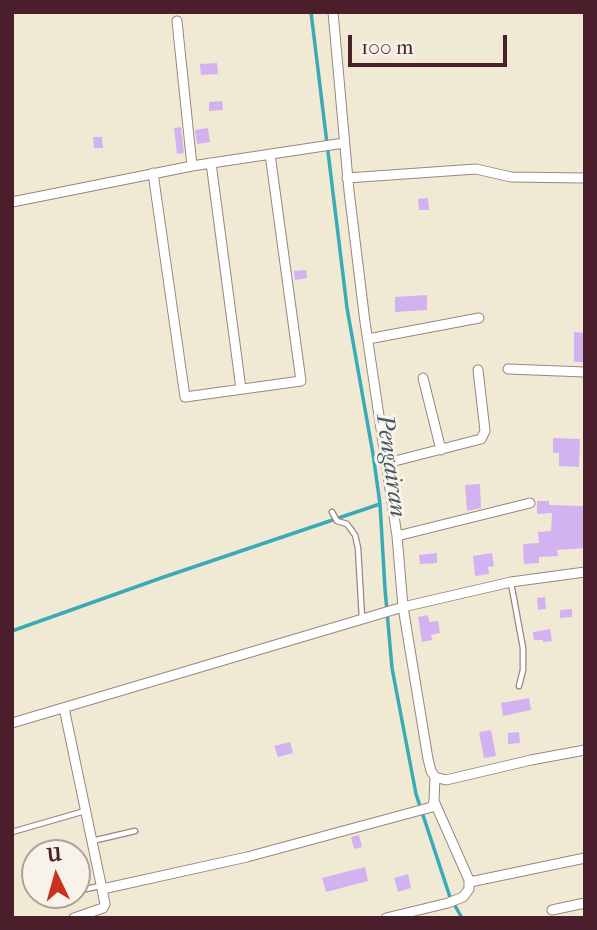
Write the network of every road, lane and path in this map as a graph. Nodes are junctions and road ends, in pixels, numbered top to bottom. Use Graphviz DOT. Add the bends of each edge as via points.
graph roads {
  1 [pos="333,12"];
  2 [pos="177,21"];
  3 [pos="344,143"];
  4 [pos="270,154"];
  5 [pos="211,163"];
  6 [pos="192,166"];
  7 [pos="153,173"];
  8 [pos="347,178"];
  9 [pos="585,178"];
  10 [pos="12,202"];
  11 [pos="479,318"];
  12 [pos="368,339"];
  13 [pos="508,369"];
  14 [pos="478,370"];
  15 [pos="585,372"];
  16 [pos="424,378"];
  17 [pos="241,389"];
  18 [pos="441,450"];
  19 [pos="387,463"];
  20 [pos="530,503"];
  21 [pos="334,516"];
  22 [pos="397,536"];
  23 [pos="585,572"];
  24 [pos="511,582"];
  25 [pos="400,608"];
  26 [pos="362,619"];
  27 [pos="519,686"];
  28 [pos="64,708"];
  29 [pos="12,723"];
  30 [pos="585,750"];
  31 [pos="435,777"];
  32 [pos="434,801"];
  33 [pos="86,811"];
  34 [pos="135,831"];
  35 [pos="12,832"];
  36 [pos="92,841"];
  37 [pos="585,858"];
  38 [pos="470,882"];
  39 [pos="102,887"];
  40 [pos="91,889"];
  41 [pos="585,903"];
  42 [pos="552,910"];
  43 [pos="74,918"];
  44 [pos="386,918"];
  1 -- 3 [label="street"];
  2 -- 6 [label="street"];
  3 -- 4 [label="street"];
  3 -- 8 [label="street"];
  4 -- 5 [label="street"];
  4 -- 17 [label="street" via="300,381"];
  5 -- 6 [label="street"];
  5 -- 17 [label="street"];
  6 -- 7 [label="street"];
  7 -- 10 [label="street"];
  7 -- 17 [label="street" via="185,397"];
  8 -- 9 [label="street" via="476,169 511,177"];
  8 -- 12 [label="street"];
  11 -- 12 [label="street"];
  12 -- 19 [label="street"];
  13 -- 15 [label="street"];
  14 -- 18 [label="street" via="483,437"];
  16 -- 18 [label="street"];
  18 -- 19 [label="street"];
  19 -- 22 [label="street"];
  20 -- 22 [label="street"];
  21 -- 26 [label="lane" via="351,528 358,548"];
  22 -- 25 [label="street"];
  23 -- 24 [label="street"];
  24 -- 25 [label="street"];
  24 -- 27 [label="lane" via="523,648"];
  25 -- 26 [label="street"];
  25 -- 31 [label="street"];
  26 -- 28 [label="street"];
  28 -- 29 [label="street"];
  28 -- 33 [label="street"];
  30 -- 31 [label="street" via="451,779"];
  31 -- 32 [label="street"];
  32 -- 38 [label="street"];
  32 -- 39 [label="street" via="432,807 414,813"];
  33 -- 35 [label="lane"];
  33 -- 36 [label="street"];
  34 -- 36 [label="lane"];
  36 -- 39 [label="street"];
  37 -- 38 [label="street"];
  38 -- 44 [label="street" via="467,894 452,902"];
  39 -- 40 [label="lane"];
  39 -- 43 [label="street" via="103,908"];
  41 -- 42 [label="street"];
}
